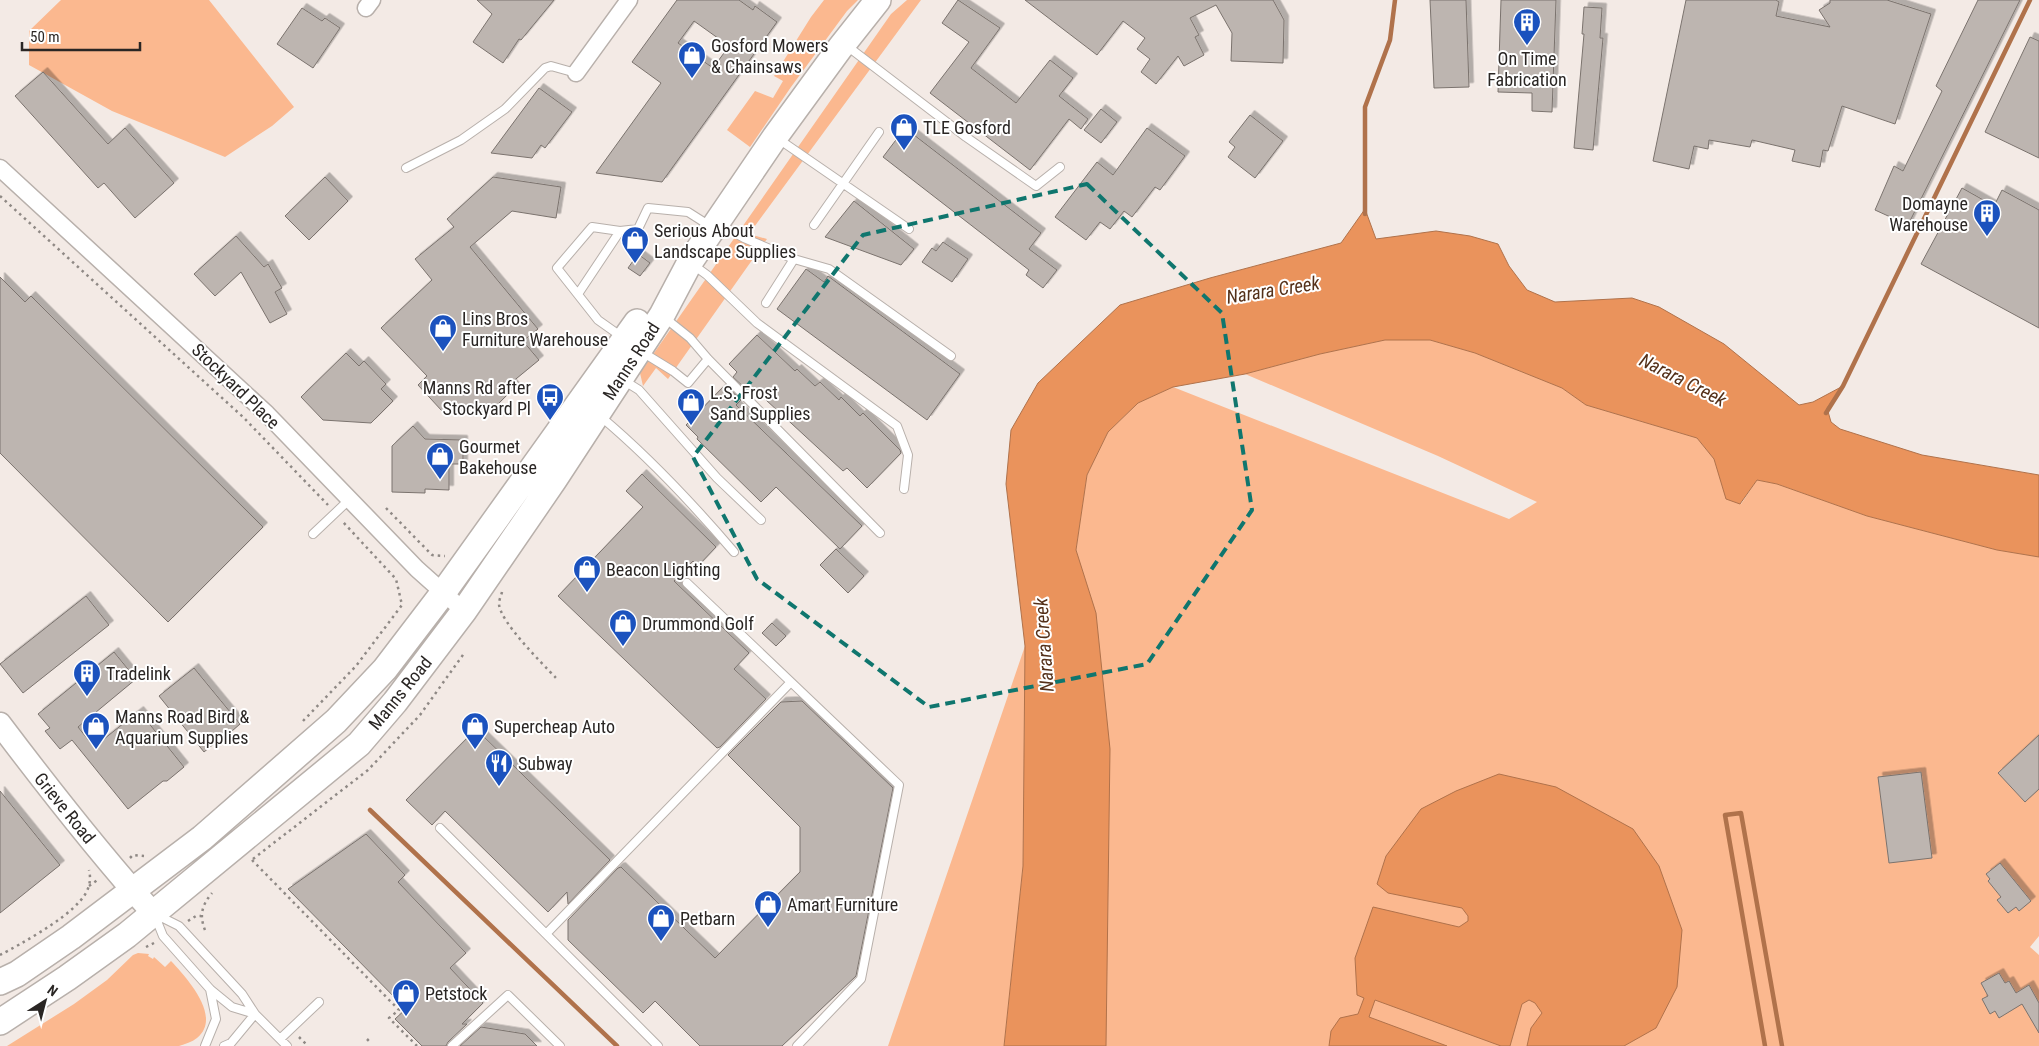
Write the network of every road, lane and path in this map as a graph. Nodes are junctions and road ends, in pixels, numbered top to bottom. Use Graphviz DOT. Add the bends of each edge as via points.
graph roads {
  1 [pos="629,0"];
  2 [pos="878,0"];
  3 [pos="844,43"];
  4 [pos="576,73"];
  5 [pos="879,132"];
  6 [pos="775,137"];
  7 [pos="1060,167"];
  8 [pos="0,168"];
  9 [pos="406,168"];
  10 [pos="843,184"];
  11 [pos="0,196"];
  12 [pos="716,225"];
  13 [pos="814,225"];
  14 [pos="910,229"];
  15 [pos="620,231"];
  16 [pos="794,259"];
  17 [pos="690,262"];
  18 [pos="578,294"];
  19 [pos="766,302"];
  20 [pos="662,315"];
  21 [pos="632,344"];
  22 [pos="951,356"];
  23 [pos="708,359"];
  24 [pos="620,378"];
  25 [pos="597,414"];
  26 [pos="904,489"];
  27 [pos="350,499"];
  28 [pos="386,508"];
  29 [pos="335,513"];
  30 [pos="761,520"];
  31 [pos="880,532"];
  32 [pos="313,534"];
  33 [pos="734,552"];
  34 [pos="449,555"];
  35 [pos="687,583"];
  36 [pos="503,588"];
  37 [pos="443,593"];
  38 [pos="464,611"];
  39 [pos="556,678"];
  40 [pos="791,682"];
  41 [pos="0,724"];
  42 [pos="300,726"];
  43 [pos="440,828"];
  44 [pos="149,854"];
  45 [pos="129,858"];
  46 [pos="252,860"];
  47 [pos="86,863"];
  48 [pos="94,883"];
  49 [pos="89,886"];
  50 [pos="132,890"];
  51 [pos="87,891"];
  52 [pos="90,895"];
  53 [pos="198,904"];
  54 [pos="202,908"];
  55 [pos="153,913"];
  56 [pos="196,916"];
  57 [pos="201,916"];
  58 [pos="546,934"];
  59 [pos="151,944"];
  60 [pos="146,948"];
  61 [pos="0,955"];
  62 [pos="0,982"];
  63 [pos="210,989"];
  64 [pos="319,1002"];
  65 [pos="256,1014"];
  66 [pos="0,1022"];
  67 [pos="280,1039"];
  68 [pos="205,1046"];
  69 [pos="224,1046"];
  70 [pos="287,1046"];
  71 [pos="417,1046"];
  72 [pos="452,1046"];
  73 [pos="560,1046"];
  74 [pos="658,1046"];
  75 [pos="797,1046"];
  1 -- 4 [label="street"];
  2 -- 3 [label="main road, Manns Road"];
  3 -- 6 [label="main road, Manns Road"];
  3 -- 7 [label="lane" via="966,137 1036,186"];
  4 -- 9 [label="lane" via="551,66 545,68 505,109 461,140"];
  5 -- 10 [label="lane"];
  6 -- 10 [label="lane"];
  6 -- 12 [label="main road, Manns Road"];
  8 -- 27 [label="street, Stockyard Place" via="233,382"];
  10 -- 13 [label="lane"];
  10 -- 14 [label="lane"];
  11 -- 29 [label="path" via="243,416"];
  12 -- 15 [label="lane" via="688,212 648,208 638,229"];
  12 -- 16 [label="lane"];
  12 -- 17 [label="main road, Manns Road"];
  15 -- 18 [label="lane"];
  15 -- 18 [label="lane" via="592,227 557,268"];
  16 -- 19 [label="lane"];
  16 -- 22 [label="lane" via="829,269"];
  17 -- 20 [label="main road, Manns Road"];
  17 -- 21 [label="main road, Manns Road" via="641,317"];
  17 -- 26 [label="lane" via="757,323 897,426 908,456"];
  18 -- 21 [label="lane" via="598,320"];
  20 -- 21 [label="main road, Manns Road"];
  20 -- 23 [label="lane" via="690,338"];
  21 -- 23 [label="lane" via="688,384"];
  21 -- 24 [label="main road, Manns Road"];
  21 -- 37 [label="main road, Manns Road"];
  23 -- 31 [label="lane"];
  24 -- 25 [label="main road, Manns Road"];
  24 -- 30 [label="lane" via="638,390 717,478"];
  25 -- 33 [label="lane" via="694,505"];
  25 -- 38 [label="main road, Manns Road"];
  27 -- 29 [label="lane"];
  27 -- 37 [label="street, Stockyard Place"];
  28 -- 34 [label="path" via="432,555"];
  29 -- 32 [label="lane"];
  29 -- 42 [label="path" via="396,579 402,605 356,666"];
  35 -- 40 [label="lane"];
  36 -- 39 [label="path" via="499,604 502,615"];
  37 -- 38 [label="street, Stockyard Place"];
  37 -- 50 [label="main road, Manns Road" via="385,669 336,721 202,838"];
  38 -- 55 [label="main road, Manns Road" via="359,744"];
  40 -- 58 [label="lane"];
  40 -- 75 [label="lane" via="899,785 861,979"];
  41 -- 50 [label="street, Grieve Road"];
  43 -- 58 [label="lane"];
  44 -- 45 [label="path"];
  46 -- 71 [label="path" via="399,1010 389,1018"];
  47 -- 49 [label="path"];
  48 -- 49 [label="path"];
  49 -- 51 [label="path"];
  50 -- 55 [label="street, Grieve Road"];
  50 -- 62 [label="main road, Manns Road" via="71,937"];
  51 -- 52 [label="path"];
  51 -- 61 [label="path" via="78,904"];
  53 -- 54 [label="path"];
  55 -- 63 [label="lane" via="164,936"];
  55 -- 65 [label="lane" via="179,926 242,994"];
  55 -- 66 [label="main road, Manns Road" via="67,978"];
  56 -- 57 [label="path"];
  58 -- 74 [label="lane"];
  59 -- 60 [label="path"];
  63 -- 65 [label="lane" via="232,1007"];
  63 -- 68 [label="lane" via="216,1019"];
  64 -- 67 [label="lane"];
  65 -- 67 [label="lane"];
  65 -- 69 [label="lane"];
  67 -- 70 [label="lane"];
  72 -- 73 [label="lane" via="508,995"];
}
